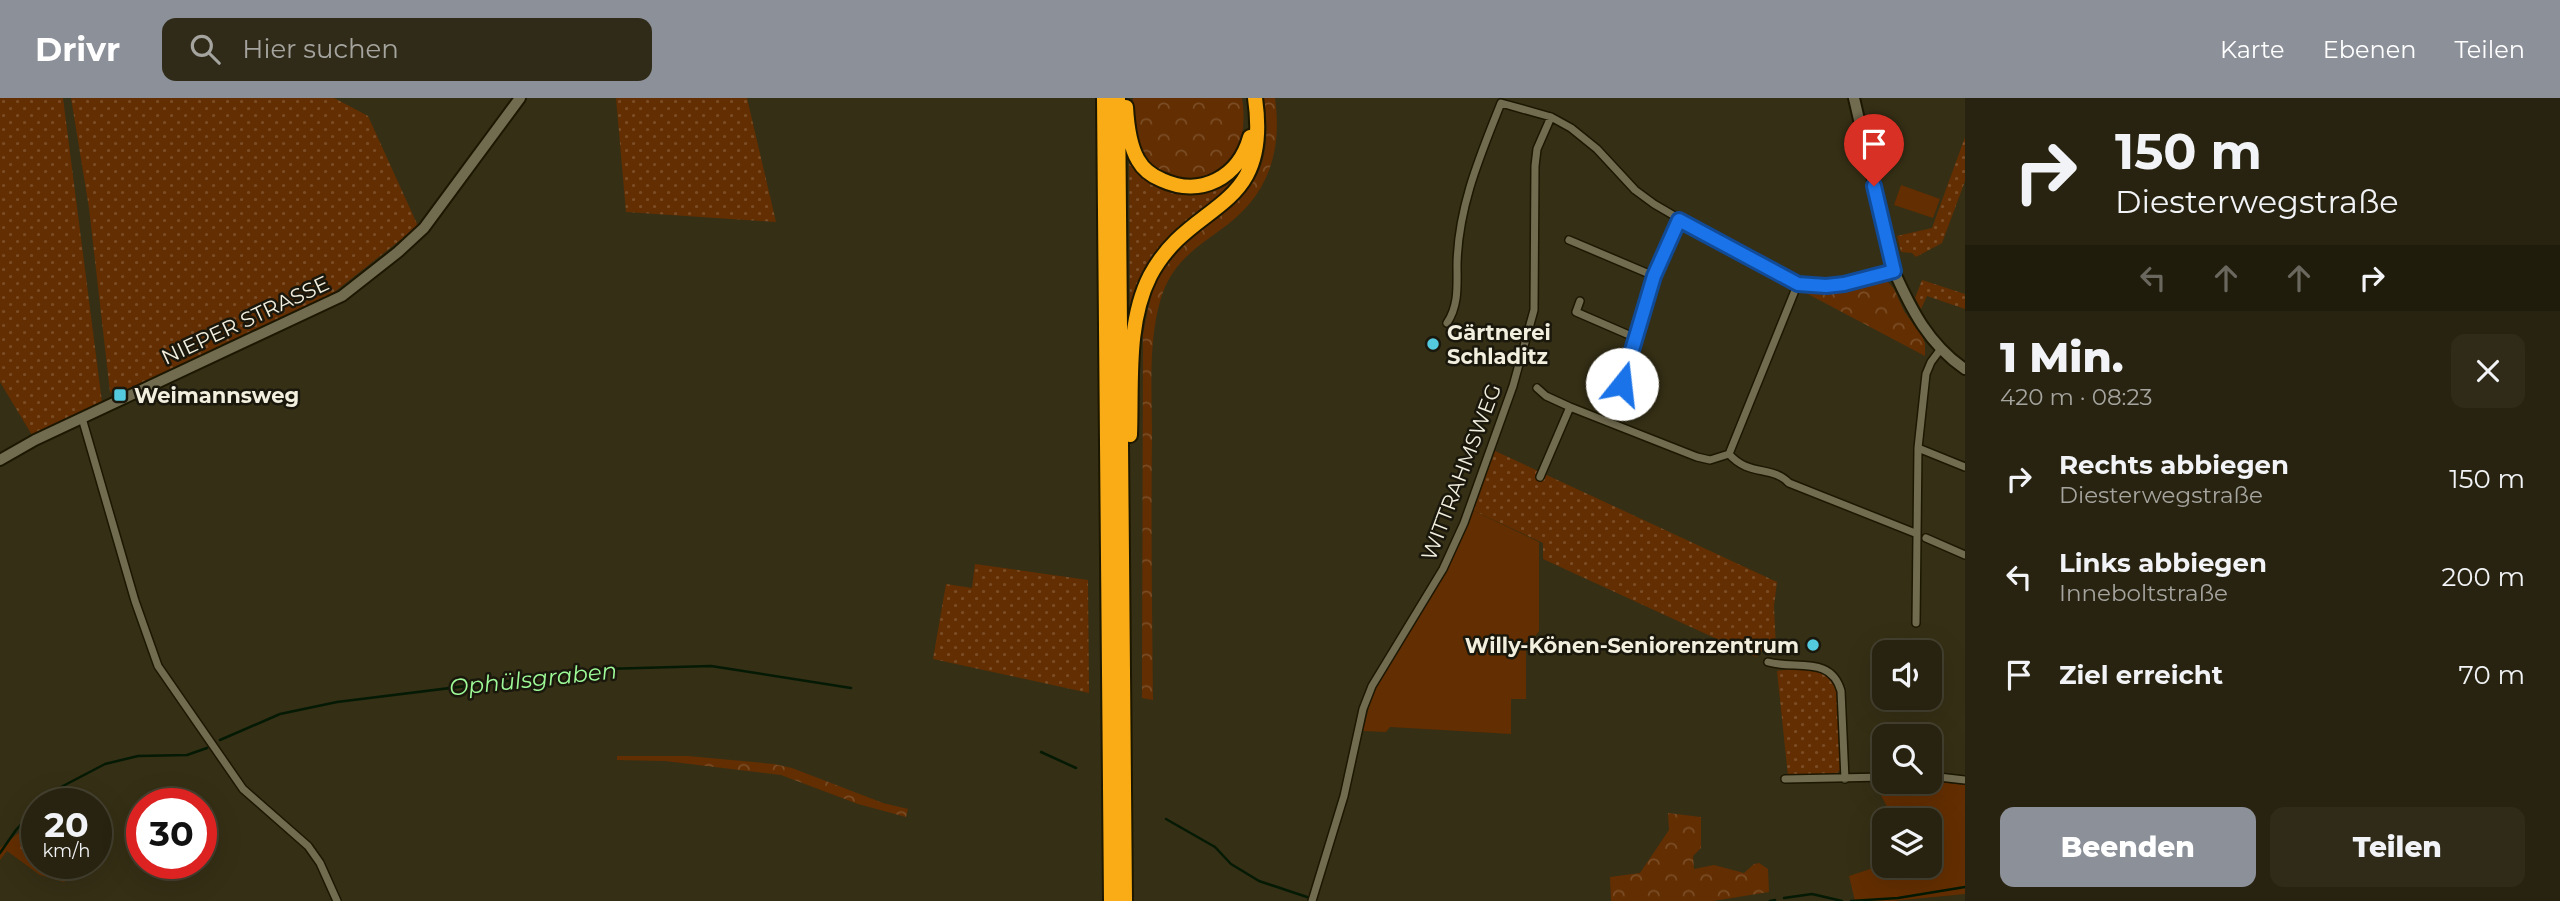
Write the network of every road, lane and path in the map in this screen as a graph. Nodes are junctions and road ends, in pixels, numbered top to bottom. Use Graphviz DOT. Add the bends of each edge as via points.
graph roads {
  1 [pos="520,98"];
  2 [pos="1104,98"];
  3 [pos="1118,98"];
  4 [pos="1125,98"];
  5 [pos="1252,98"];
  6 [pos="1854,98"];
  7 [pos="1551,117"];
  8 [pos="1679,220"];
  9 [pos="1569,240"];
  10 [pos="1894,271"];
  11 [pos="1654,276"];
  12 [pos="1798,284"];
  13 [pos="1580,301"];
  14 [pos="1447,323"];
  15 [pos="1636,338"];
  16 [pos="1940,350"];
  17 [pos="1965,369"];
  18 [pos="1537,388"];
  19 [pos="1570,407"];
  20 [pos="82,418"];
  21 [pos="1606,421"];
  22 [pos="1918,447"];
  23 [pos="1729,454"];
  24 [pos="0,460"];
  25 [pos="1965,467"];
  26 [pos="1540,477"];
  27 [pos="1915,533"];
  28 [pos="1926,538"];
  29 [pos="1122,541"];
  30 [pos="1965,555"];
  31 [pos="1916,623"];
  32 [pos="1768,662"];
  33 [pos="1872,777"];
  34 [pos="1942,777"];
  35 [pos="1785,779"];
  36 [pos="1845,779"];
  37 [pos="1965,780"];
  38 [pos="337,901"];
  39 [pos="1111,901"];
  40 [pos="1125,901"];
  41 [pos="1312,901"];
  1 -- 20 [label="main road, NIEPER STRASSE" via="424,228 342,296"];
  2 -- 39 [label="highway"];
  3 -- 29 [label="highway"];
  4 -- 5 [label="highway" via="1138,161 1152,176 1192,187 1222,178 1246,152 1252,130"];
  5 -- 29 [label="highway" via="1258,142 1248,174 1226,202 1170,248 1142,296 1136,319"];
  6 -- 10 [label="main road"];
  7 -- 8 [label="street" via="1597,149 1634,190"];
  7 -- 14 [label="street" via="1501,103 1461,216 1458,291"];
  7 -- 41 [label="street, WITTRAHMSWEG" via="1535,166 1534,310 1513,386 1443,569 1368,697"];
  8 -- 11 [label="street"];
  8 -- 12 [label="street"];
  9 -- 11 [label="street"];
  10 -- 12 [label="street" via="1844,284"];
  10 -- 16 [label="main road" via="1913,312"];
  11 -- 15 [label="street"];
  12 -- 23 [label="street"];
  13 -- 15 [label="street" via="1576,312"];
  15 -- 21 [label="street"];
  16 -- 17 [label="main road"];
  16 -- 22 [label="street" via="1926,374"];
  18 -- 19 [label="street"];
  19 -- 21 [label="street"];
  19 -- 26 [label="street"];
  20 -- 24 [label="main road, NIEPER STRASSE"];
  20 -- 38 [label="street" via="158,666 243,789 320,863"];
  21 -- 23 [label="street" via="1697,457 1710,460"];
  22 -- 25 [label="street"];
  22 -- 27 [label="street"];
  23 -- 27 [label="street" via="1739,466 1783,476 1789,483"];
  27 -- 31 [label="street"];
  28 -- 30 [label="street"];
  29 -- 40 [label="highway"];
  32 -- 36 [label="street" via="1822,667 1839,682"];
  33 -- 36 [label="street"];
  34 -- 37 [label="street"];
  35 -- 36 [label="street"];
}
